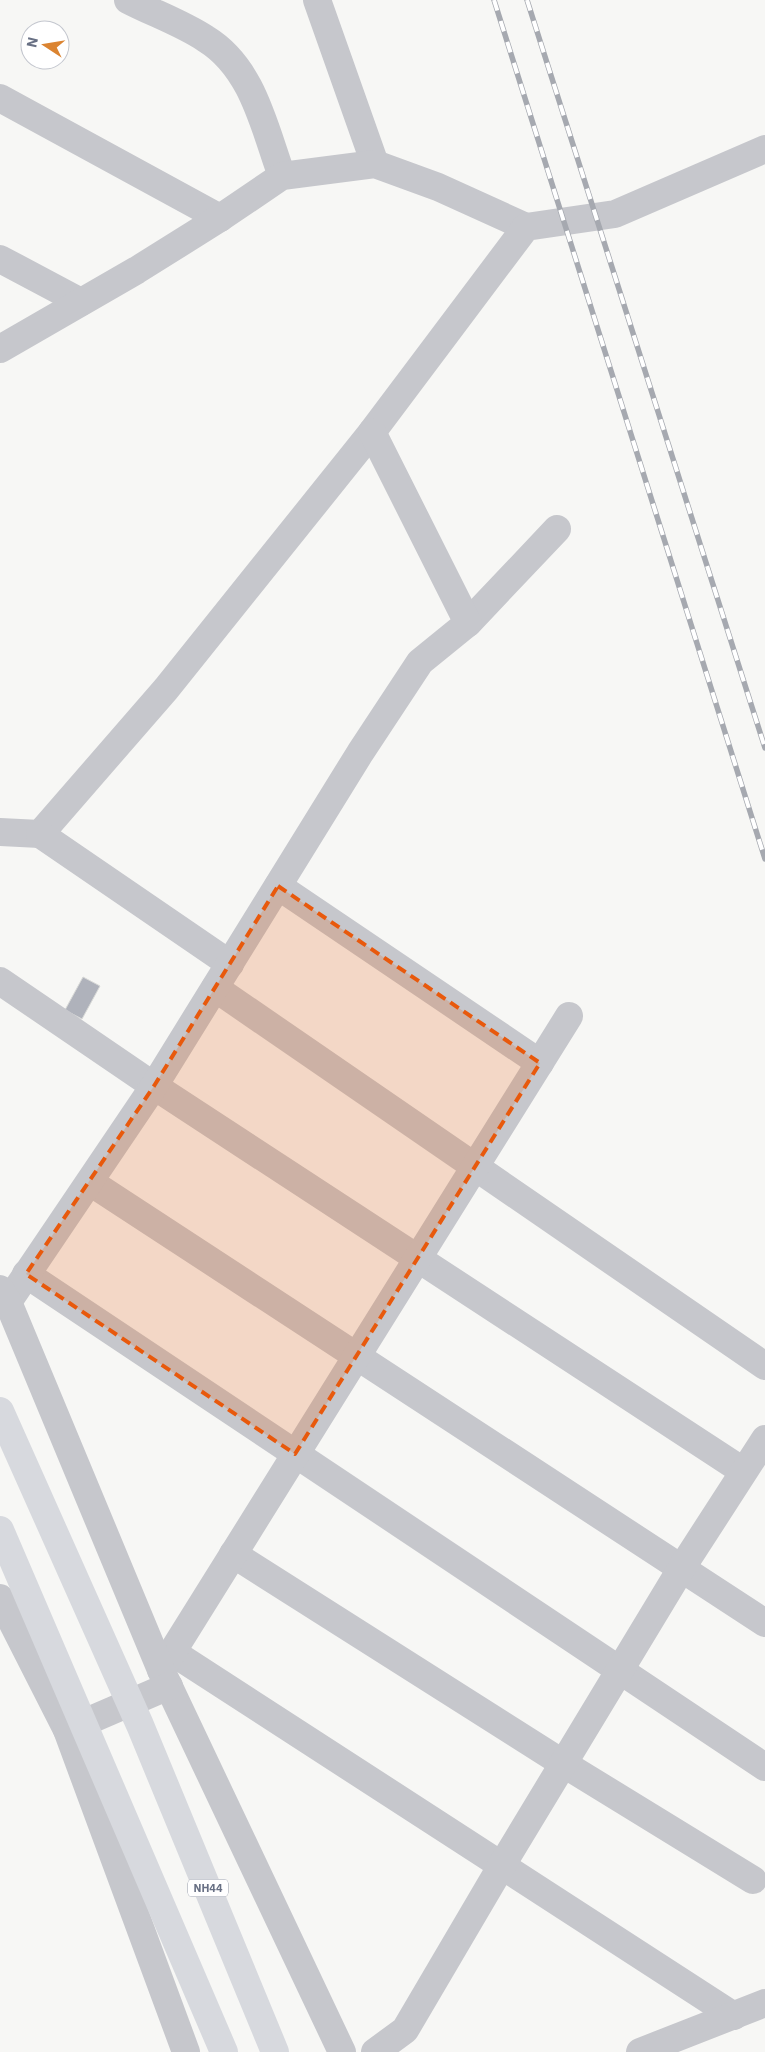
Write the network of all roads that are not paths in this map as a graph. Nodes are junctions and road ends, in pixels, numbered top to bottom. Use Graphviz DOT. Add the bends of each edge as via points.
graph roads {
  1 [pos="128,0"];
  2 [pos="317,0"];
  3 [pos="0,98"];
  4 [pos="765,149"];
  5 [pos="375,164"];
  6 [pos="282,176"];
  7 [pos="220,218"];
  8 [pos="526,227"];
  9 [pos="0,259"];
  10 [pos="81,302"];
  11 [pos="0,349"];
  12 [pos="372,432"];
  13 [pos="558,529"];
  14 [pos="468,623"];
  15 [pos="0,832"];
  16 [pos="40,834"];
  17 [pos="278,886"];
  18 [pos="230,964"];
  19 [pos="0,982"];
  20 [pos="215,988"];
  21 [pos="569,1016"];
  22 [pos="540,1063"];
  23 [pos="154,1086"];
  24 [pos="475,1166"];
  25 [pos="90,1182"];
  26 [pos="418,1258"];
  27 [pos="26,1274"];
  28 [pos="4,1296"];
  29 [pos="357,1355"];
  30 [pos="765,1366"];
  31 [pos="0,1411"];
  32 [pos="765,1440"];
  33 [pos="296,1454"];
  34 [pos="743,1471"];
  35 [pos="0,1530"];
  36 [pos="233,1554"];
  37 [pos="681,1569"];
  38 [pos="0,1598"];
  39 [pos="765,1622"];
  40 [pos="168,1669"];
  41 [pos="621,1672"];
  42 [pos="73,1722"];
  43 [pos="564,1764"];
  44 [pos="765,1767"];
  45 [pos="502,1865"];
  46 [pos="753,1880"];
  47 [pos="765,2004"];
  48 [pos="734,2016"];
  49 [pos="186,2052"];
  50 [pos="224,2052"];
  51 [pos="275,2052"];
  52 [pos="342,2052"];
  53 [pos="375,2052"];
  54 [pos="640,2052"];
  1 -- 6 [label="street" via="206,39 230,58 250,86"];
  2 -- 5 [label="street"];
  3 -- 7 [label="street"];
  4 -- 8 [label="street" via="615,214"];
  5 -- 6 [label="street"];
  5 -- 8 [label="street" via="438,187"];
  6 -- 7 [label="street"];
  7 -- 10 [label="street"];
  8 -- 12 [label="street"];
  9 -- 10 [label="street"];
  10 -- 11 [label="street"];
  12 -- 14 [label="street"];
  12 -- 16 [label="street" via="166,689"];
  13 -- 14 [label="street"];
  14 -- 17 [label="street" via="420,662"];
  15 -- 16 [label="street"];
  16 -- 18 [label="street"];
  17 -- 18 [label="street"];
  17 -- 22 [label="street"];
  18 -- 20 [label="street"];
  19 -- 23 [label="street"];
  20 -- 23 [label="street"];
  20 -- 24 [label="street"];
  21 -- 22 [label="street"];
  22 -- 24 [label="street"];
  23 -- 25 [label="street"];
  23 -- 26 [label="street"];
  24 -- 26 [label="street"];
  24 -- 30 [label="street"];
  25 -- 27 [label="street"];
  25 -- 29 [label="street"];
  26 -- 29 [label="street"];
  26 -- 34 [label="street"];
  27 -- 28 [label="street"];
  27 -- 33 [label="street"];
  28 -- 40 [label="street"];
  29 -- 33 [label="street"];
  29 -- 37 [label="street"];
  31 -- 51 [label="highway, NH44" via="140,1725"];
  32 -- 34 [label="street"];
  33 -- 36 [label="street"];
  33 -- 41 [label="street"];
  34 -- 37 [label="street"];
  35 -- 42 [label="highway"];
  36 -- 40 [label="street"];
  36 -- 43 [label="street"];
  37 -- 39 [label="street"];
  37 -- 41 [label="street"];
  38 -- 42 [label="street"];
  40 -- 42 [label="street"];
  40 -- 45 [label="street"];
  40 -- 52 [label="street"];
  41 -- 43 [label="street"];
  41 -- 44 [label="street"];
  42 -- 49 [label="street"];
  42 -- 50 [label="highway" via="92,1743"];
  43 -- 45 [label="street"];
  43 -- 46 [label="street"];
  45 -- 48 [label="street"];
  45 -- 53 [label="street" via="405,2030"];
  47 -- 48 [label="street"];
  48 -- 54 [label="street"];
}
